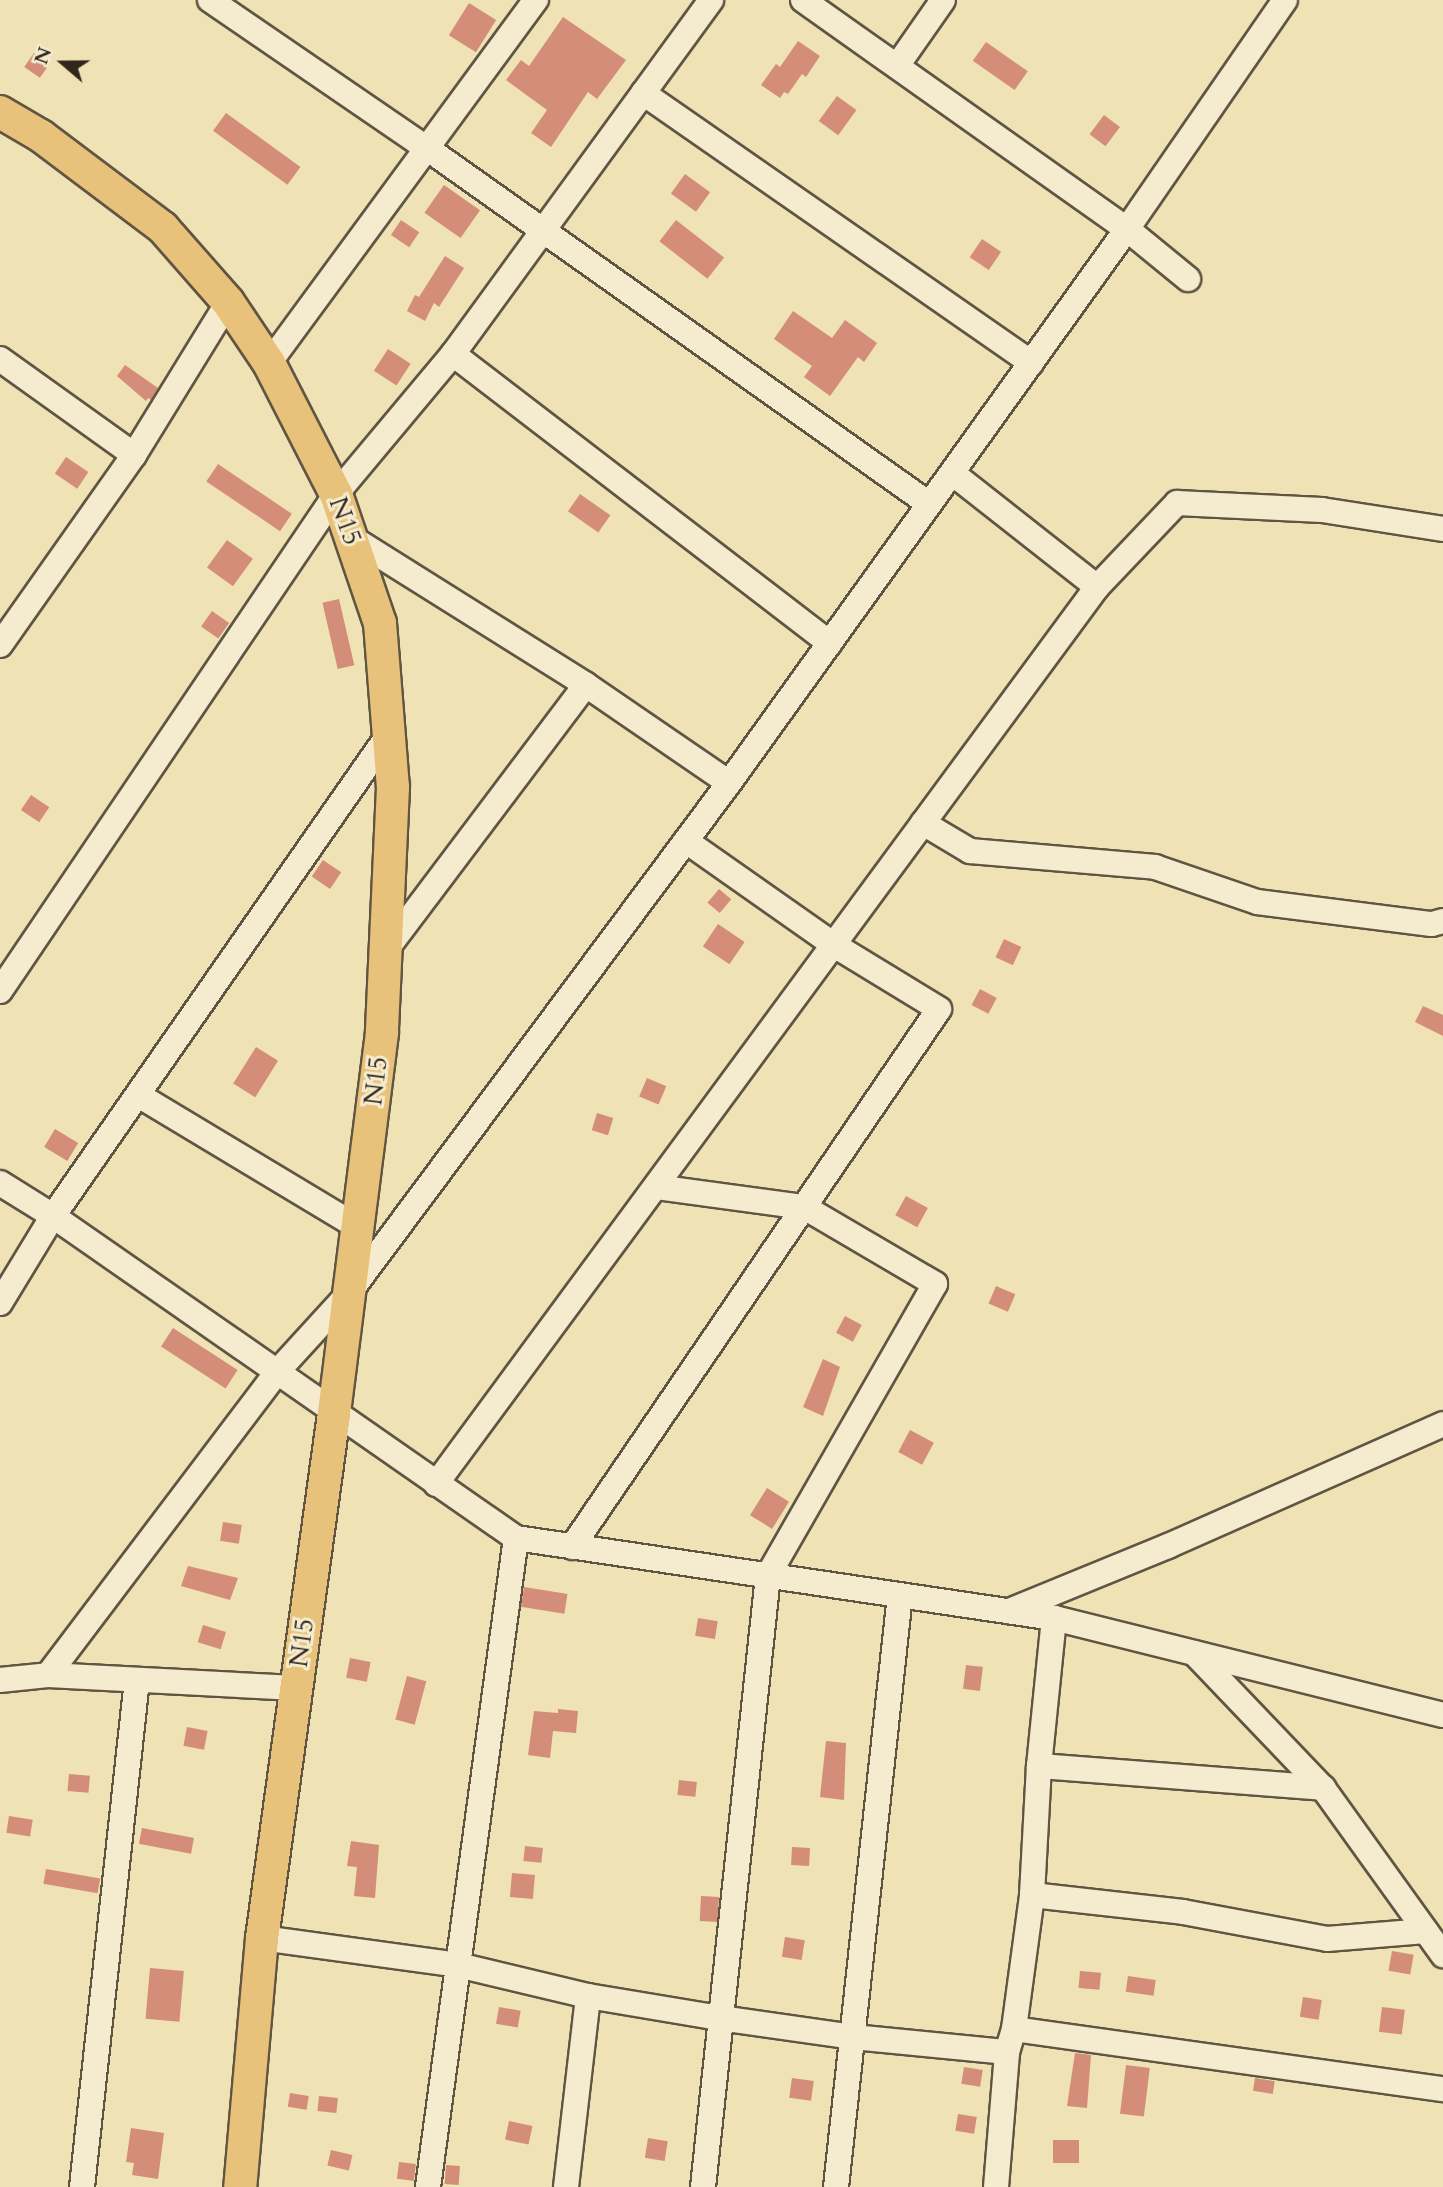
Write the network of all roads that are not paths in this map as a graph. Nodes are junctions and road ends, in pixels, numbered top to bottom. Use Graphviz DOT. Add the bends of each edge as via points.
graph roads {
  1 [pos="210,0"];
  2 [pos="711,0"];
  3 [pos="803,0"];
  4 [pos="943,0"];
  5 [pos="1285,0"];
  6 [pos="527,3"];
  7 [pos="897,66"];
  8 [pos="643,93"];
  9 [pos="0,112"];
  10 [pos="428,149"];
  11 [pos="1127,229"];
  12 [pos="543,230"];
  13 [pos="1188,279"];
  14 [pos="228,302"];
  15 [pos="453,354"];
  16 [pos="0,359"];
  17 [pos="269,363"];
  18 [pos="1031,363"];
  19 [pos="134,455"];
  20 [pos="952,473"];
  21 [pos="336,494"];
  22 [pos="929,504"];
  23 [pos="1443,528"];
  24 [pos="352,538"];
  25 [pos="1097,587"];
  26 [pos="2,637"];
  27 [pos="830,643"];
  28 [pos="586,685"];
  29 [pos="389,734"];
  30 [pos="729,783"];
  31 [pos="923,824"];
  32 [pos="686,841"];
  33 [pos="1443,921"];
  34 [pos="834,944"];
  35 [pos="386,950"];
  36 [pos="0,991"];
  37 [pos="138,1095"];
  38 [pos="0,1183"];
  39 [pos="656,1187"];
  40 [pos="804,1207"];
  41 [pos="53,1216"];
  42 [pos="358,1227"];
  43 [pos="349,1293"];
  44 [pos="0,1303"];
  45 [pos="276,1373"];
  46 [pos="334,1414"];
  47 [pos="1443,1424"];
  48 [pos="436,1484"];
  49 [pos="516,1538"];
  50 [pos="572,1547"];
  51 [pos="768,1576"];
  52 [pos="900,1595"];
  53 [pos="1008,1611"];
  54 [pos="1054,1618"];
  55 [pos="1194,1653"];
  56 [pos="48,1675"];
  57 [pos="0,1680"];
  58 [pos="137,1680"];
  59 [pos="296,1688"];
  60 [pos="1443,1715"];
  61 [pos="1039,1766"];
  62 [pos="1323,1788"];
  63 [pos="1032,1895"];
  64 [pos="1426,1931"];
  65 [pos="262,1938"];
  66 [pos="1443,1955"];
  67 [pos="458,1965"];
  68 [pos="588,1996"];
  69 [pos="720,2018"];
  70 [pos="853,2037"];
  71 [pos="1011,2040"];
  72 [pos="1443,2089"];
  73 [pos="82,2187"];
  74 [pos="240,2187"];
  75 [pos="428,2187"];
  76 [pos="566,2187"];
  77 [pos="703,2187"];
  78 [pos="836,2187"];
  79 [pos="996,2187"];
  1 -- 10 [label="street"];
  2 -- 8 [label="street"];
  3 -- 7 [label="street"];
  4 -- 7 [label="street"];
  5 -- 11 [label="street"];
  6 -- 10 [label="street"];
  7 -- 11 [label="street"];
  8 -- 12 [label="street"];
  8 -- 18 [label="street"];
  9 -- 14 [label="main road, N15" via="41,136 163,228"];
  10 -- 12 [label="street"];
  10 -- 17 [label="street"];
  11 -- 13 [label="street"];
  11 -- 18 [label="street"];
  12 -- 15 [label="street"];
  12 -- 22 [label="street"];
  14 -- 17 [label="main road, N15"];
  14 -- 19 [label="street"];
  15 -- 21 [label="street"];
  15 -- 27 [label="street"];
  16 -- 19 [label="street"];
  17 -- 21 [label="main road, N15"];
  18 -- 20 [label="street"];
  19 -- 26 [label="street"];
  20 -- 22 [label="street"];
  20 -- 25 [label="street"];
  21 -- 24 [label="main road, N15"];
  21 -- 36 [label="street"];
  22 -- 27 [label="street"];
  23 -- 25 [label="street" via="1322,510 1177,503"];
  24 -- 28 [label="street"];
  24 -- 29 [label="main road, N15" via="380,624"];
  25 -- 31 [label="street"];
  27 -- 30 [label="street"];
  28 -- 30 [label="street"];
  28 -- 35 [label="street"];
  29 -- 35 [label="main road, N15" via="393,787"];
  29 -- 37 [label="street"];
  30 -- 32 [label="street"];
  31 -- 33 [label="street" via="970,851 1155,867 1257,902"];
  31 -- 34 [label="street"];
  32 -- 34 [label="street"];
  32 -- 43 [label="street"];
  34 -- 39 [label="street"];
  34 -- 40 [label="street" via="939,1009"];
  35 -- 42 [label="main road, N15" via="382,1033"];
  37 -- 41 [label="street"];
  37 -- 42 [label="street"];
  38 -- 41 [label="street"];
  39 -- 40 [label="street"];
  39 -- 48 [label="street"];
  40 -- 50 [label="street"];
  40 -- 51 [label="street" via="935,1284"];
  41 -- 44 [label="street"];
  41 -- 45 [label="street"];
  42 -- 43 [label="main road, N15"];
  43 -- 45 [label="street"];
  43 -- 46 [label="main road, N15"];
  45 -- 46 [label="street"];
  45 -- 56 [label="street"];
  46 -- 48 [label="street"];
  46 -- 59 [label="main road, N15"];
  47 -- 53 [label="street"];
  48 -- 49 [label="street"];
  49 -- 50 [label="street"];
  49 -- 67 [label="street"];
  50 -- 51 [label="street"];
  51 -- 52 [label="street"];
  51 -- 69 [label="street"];
  52 -- 53 [label="street"];
  52 -- 70 [label="street"];
  53 -- 54 [label="street"];
  54 -- 55 [label="street"];
  54 -- 61 [label="street"];
  55 -- 60 [label="street"];
  55 -- 62 [label="street"];
  56 -- 57 [label="street"];
  56 -- 58 [label="street"];
  58 -- 59 [label="street"];
  58 -- 73 [label="street"];
  59 -- 65 [label="main road, N15"];
  61 -- 62 [label="street"];
  61 -- 63 [label="street"];
  62 -- 64 [label="street"];
  63 -- 64 [label="street" via="1183,1912 1327,1939"];
  63 -- 71 [label="street"];
  64 -- 66 [label="street"];
  65 -- 67 [label="street"];
  65 -- 74 [label="main road, N15"];
  67 -- 68 [label="street"];
  67 -- 75 [label="street"];
  68 -- 69 [label="street"];
  68 -- 76 [label="street"];
  69 -- 70 [label="street"];
  69 -- 77 [label="street"];
  70 -- 71 [label="street"];
  70 -- 78 [label="street"];
  71 -- 72 [label="street"];
  71 -- 79 [label="street"];
}
